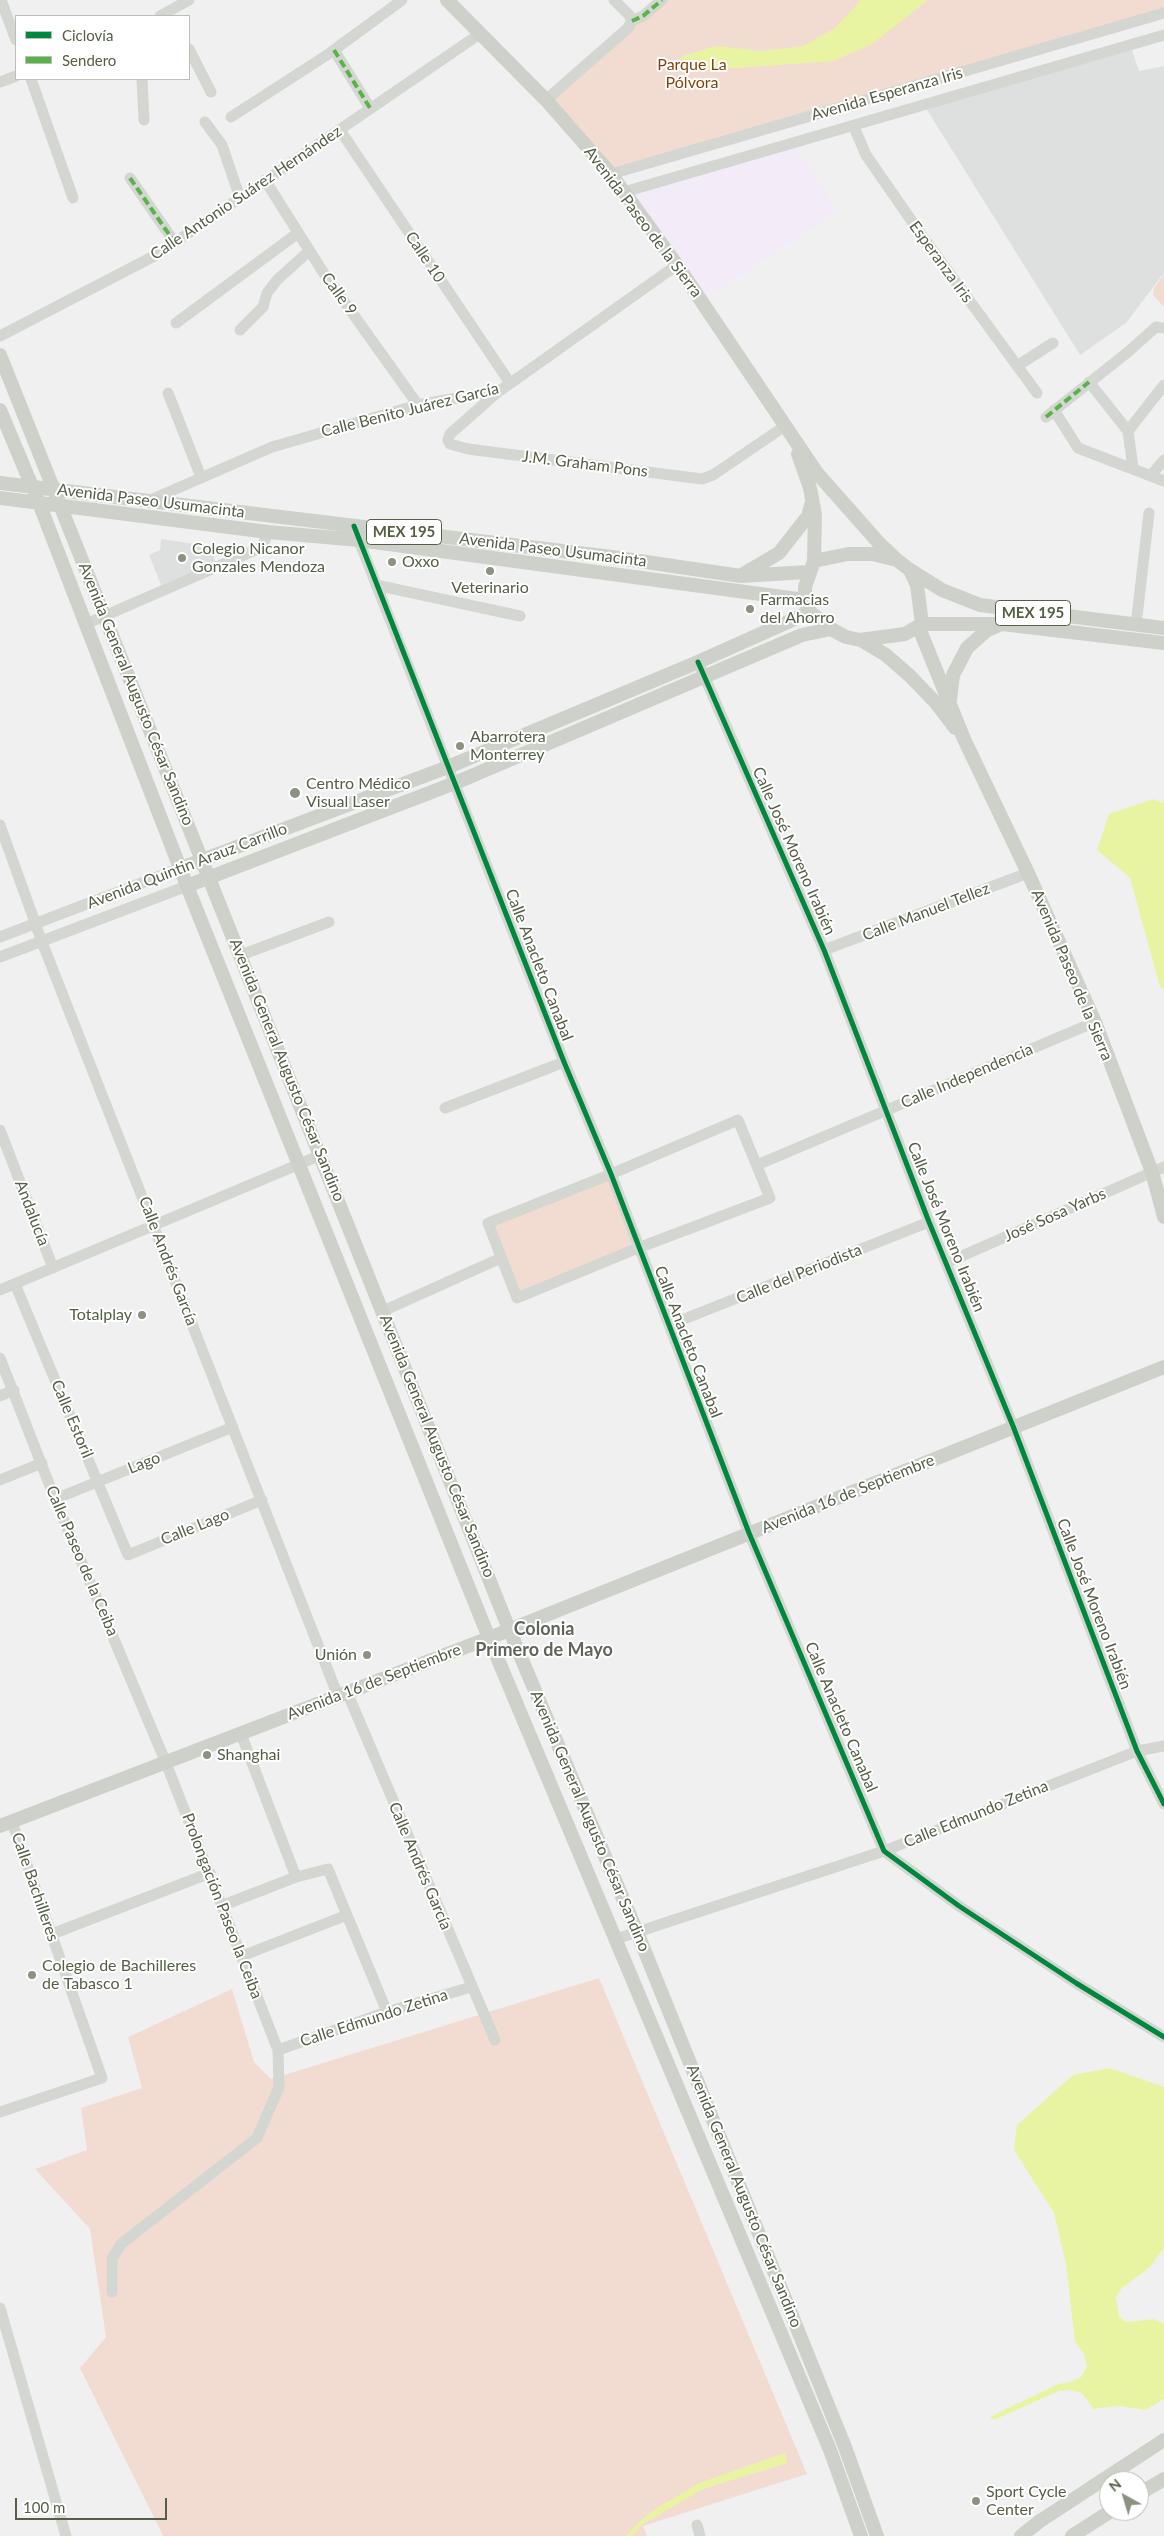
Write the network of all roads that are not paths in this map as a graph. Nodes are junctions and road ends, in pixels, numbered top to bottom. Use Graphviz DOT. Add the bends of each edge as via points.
graph roads {
  1 [pos="1,0"];
  2 [pos="189,0"];
  3 [pos="402,0"];
  4 [pos="446,0"];
  5 [pos="614,0"];
  6 [pos="662,0"];
  7 [pos="1164,13"];
  8 [pos="167,14"];
  9 [pos="632,21"];
  10 [pos="481,33"];
  11 [pos="1164,34"];
  12 [pos="15,37"];
  13 [pos="334,50"];
  14 [pos="190,51"];
  15 [pos="1015,57"];
  16 [pos="15,76"];
  17 [pos="1021,76"];
  18 [pos="31,80"];
  19 [pos="142,80"];
  20 [pos="0,82"];
  21 [pos="211,92"];
  22 [pos="546,100"];
  23 [pos="370,108"];
  24 [pos="232,117"];
  25 [pos="144,120"];
  26 [pos="205,122"];
  27 [pos="854,127"];
  28 [pos="340,130"];
  29 [pos="611,174"];
  30 [pos="130,178"];
  31 [pos="265,180"];
  32 [pos="624,192"];
  33 [pos="73,198"];
  34 [pos="240,198"];
  35 [pos="298,233"];
  36 [pos="175,244"];
  37 [pos="309,251"];
  38 [pos="677,265"];
  39 [pos="176,323"];
  40 [pos="1164,328"];
  41 [pos="240,330"];
  42 [pos="0,336"];
  43 [pos="1053,343"];
  44 [pos="0,355"];
  45 [pos="1017,366"];
  46 [pos="1089,382"];
  47 [pos="1164,385"];
  48 [pos="505,386"];
  49 [pos="168,393"];
  50 [pos="1037,393"];
  51 [pos="418,405"];
  52 [pos="0,410"];
  53 [pos="785,426"];
  54 [pos="1128,431"];
  55 [pos="794,441"];
  56 [pos="1164,460"];
  57 [pos="1133,468"];
  58 [pos="1151,475"];
  59 [pos="202,477"];
  60 [pos="1164,481"];
  61 [pos="0,483"];
  62 [pos="32,486"];
  63 [pos="53,489"];
  64 [pos="0,498"];
  65 [pos="812,499"];
  66 [pos="148,500"];
  67 [pos="39,503"];
  68 [pos="59,506"];
  69 [pos="1149,514"];
  70 [pos="354,526"];
  71 [pos="268,532"];
  72 [pos="358,540"];
  73 [pos="897,560"];
  74 [pos="811,567"];
  75 [pos="910,570"];
  76 [pos="737,575"];
  77 [pos="376,585"];
  78 [pos="807,606"];
  79 [pos="104,616"];
  80 [pos="520,616"];
  81 [pos="86,624"];
  82 [pos="1002,624"];
  83 [pos="1136,625"];
  84 [pos="920,626"];
  85 [pos="1164,628"];
  86 [pos="831,629"];
  87 [pos="860,640"];
  88 [pos="1164,643"];
  89 [pos="698,662"];
  90 [pos="705,678"];
  91 [pos="950,701"];
  92 [pos="964,739"];
  93 [pos="448,767"];
  94 [pos="455,783"];
  95 [pos="0,825"];
  96 [pos="203,860"];
  97 [pos="181,868"];
  98 [pos="1028,873"];
  99 [pos="210,877"];
  100 [pos="187,886"];
  101 [pos="329,922"];
  102 [pos="36,924"];
  103 [pos="0,937"];
  104 [pos="42,942"];
  105 [pos="824,950"];
  106 [pos="241,955"];
  107 [pos="0,957"];
  108 [pos="1095,1022"];
  109 [pos="564,1062"];
  110 [pos="445,1108"];
  111 [pos="887,1111"];
  112 [pos="0,1130"];
  113 [pos="321,1155"];
  114 [pos="301,1164"];
  115 [pos="756,1165"];
  116 [pos="1158,1170"];
  117 [pos="611,1174"];
  118 [pos="1164,1217"];
  119 [pos="930,1222"];
  120 [pos="154,1226"];
  121 [pos="638,1248"];
  122 [pos="502,1258"];
  123 [pos="946,1263"];
  124 [pos="53,1268"];
  125 [pos="15,1284"];
  126 [pos="0,1290"];
  127 [pos="383,1311"];
  128 [pos="669,1325"];
  129 [pos="0,1358"];
  130 [pos="1164,1367"];
  131 [pos="14,1390"];
  132 [pos="0,1396"];
  133 [pos="1013,1426"];
  134 [pos="233,1427"];
  135 [pos="42,1464"];
  136 [pos="0,1480"];
  137 [pos="98,1482"];
  138 [pos="56,1499"];
  139 [pos="262,1500"];
  140 [pos="749,1534"];
  141 [pos="128,1554"];
  142 [pos="509,1629"];
  143 [pos="489,1638"];
  144 [pos="343,1694"];
  145 [pos="241,1734"];
  146 [pos="1164,1746"];
  147 [pos="1137,1751"];
  148 [pos="166,1762"];
  149 [pos="1164,1804"];
  150 [pos="6,1824"];
  151 [pos="884,1851"];
  152 [pos="210,1874"];
  153 [pos="296,1877"];
  154 [pos="221,1906"];
  155 [pos="347,1915"];
  156 [pos="636,1932"];
  157 [pos="52,1934"];
  158 [pos="616,1939"];
  159 [pos="242,1956"];
  160 [pos="471,1987"];
  161 [pos="387,2012"];
  162 [pos="1164,2037"];
  163 [pos="494,2040"];
  164 [pos="278,2050"];
  165 [pos="0,2112"];
  166 [pos="112,2292"];
  167 [pos="0,2308"];
  168 [pos="1164,2440"];
  169 [pos="1164,2479"];
  170 [pos="1149,2488"];
  171 [pos="1099,2519"];
  172 [pos="1040,2521"];
  173 [pos="66,2536"];
  174 [pos="861,2536"];
  175 [pos="877,2536"];
  176 [pos="1012,2536"];
  177 [pos="1021,2536"];
  178 [pos="1072,2536"];
  1 -- 12 [label="street"];
  2 -- 8 [label="street"];
  3 -- 13 [label="street"];
  4 -- 10 [label="main road, Avenida Paseo de la Sierra"];
  5 -- 9 [label="street"];
  6 -- 9 [label="street"];
  7 -- 15 [label="street, Avenida Esperanza Iris"];
  9 -- 22 [label="street"];
  10 -- 22 [label="main road, Avenida Paseo de la Sierra"];
  10 -- 23 [label="street, Calle Antonio Suárez Hernández"];
  11 -- 17 [label="street, Avenida Esperanza Iris"];
  13 -- 23 [label="street"];
  13 -- 24 [label="street"];
  14 -- 21 [label="street"];
  15 -- 17 [label="street"];
  15 -- 29 [label="street, Avenida Esperanza Iris"];
  16 -- 20 [label="street"];
  17 -- 27 [label="street, Avenida Esperanza Iris"];
  18 -- 33 [label="street"];
  19 -- 25 [label="street"];
  22 -- 29 [label="main road, Avenida Paseo de la Sierra"];
  23 -- 28 [label="street, Calle Antonio Suárez Hernández"];
  26 -- 34 [label="street" via="222,145"];
  27 -- 32 [label="street, Avenida Esperanza Iris"];
  27 -- 45 [label="street, Esperanza Iris" via="866,155"];
  28 -- 31 [label="street, Calle Antonio Suárez Hernández"];
  28 -- 48 [label="street, Calle 10"];
  29 -- 32 [label="main road, Avenida Paseo de la Sierra"];
  30 -- 36 [label="street"];
  31 -- 34 [label="street, Calle Antonio Suárez Hernández"];
  31 -- 35 [label="street, Calle 9"];
  32 -- 38 [label="main road, Avenida Paseo de la Sierra"];
  34 -- 36 [label="street, Calle Antonio Suárez Hernández"];
  35 -- 37 [label="street, Calle 9"];
  35 -- 39 [label="street"];
  36 -- 42 [label="street, Calle Antonio Suárez Hernández"];
  37 -- 41 [label="street" via="276,280 263,307"];
  37 -- 51 [label="street, Calle 9"];
  38 -- 48 [label="street, Calle Benito Juárez García"];
  38 -- 53 [label="main road, Avenida Paseo de la Sierra"];
  40 -- 46 [label="street" via="1156,327"];
  43 -- 45 [label="street"];
  44 -- 63 [label="main road, Avenida General Augusto César Sandino"];
  45 -- 50 [label="street, Esperanza Iris"];
  46 -- 54 [label="street"];
  46 -- 57 [label="street" via="1050,413 1078,448"];
  47 -- 54 [label="street"];
  48 -- 51 [label="street, Calle Benito Juárez García"];
  48 -- 53 [label="street, J.M. Graham Pons" via="450,434 450,444 702,479 713,475"];
  49 -- 59 [label="street"];
  51 -- 59 [label="street, Calle Benito Juárez García" via="272,447"];
  52 -- 62 [label="main road, Avenida General Augusto César Sandino"];
  53 -- 55 [label="main road, Avenida Paseo de la Sierra"];
  54 -- 57 [label="street"];
  55 -- 65 [label="main road, Avenida Paseo de la Sierra"];
  55 -- 73 [label="main road, Avenida Paseo de la Sierra" via="842,503"];
  56 -- 58 [label="street"];
  57 -- 58 [label="street"];
  58 -- 60 [label="street"];
  59 -- 66 [label="street, Calle Benito Juárez García"];
  61 -- 62 [label="main road, Avenida Paseo Usumacinta / MEX 195"];
  62 -- 63 [label="main road, Avenida Paseo Usumacinta / MEX 195"];
  62 -- 67 [label="main road, Avenida General Augusto César Sandino"];
  63 -- 66 [label="main road, Avenida Paseo Usumacinta / MEX 195"];
  63 -- 68 [label="main road, Avenida General Augusto César Sandino"];
  64 -- 67 [label="main road, Avenida Paseo Usumacinta / MEX 195"];
  65 -- 74 [label="main road, Avenida Paseo de la Sierra" via="815,516"];
  65 -- 76 [label="main road" via="808,516 778,552 749,572"];
  66 -- 70 [label="main road, Avenida Paseo Usumacinta / MEX 195"];
  67 -- 68 [label="main road, Avenida Paseo Usumacinta / MEX 195"];
  67 -- 81 [label="main road, Avenida General Augusto César Sandino"];
  68 -- 71 [label="main road, Avenida Paseo Usumacinta / MEX 195"];
  68 -- 79 [label="main road, Avenida General Augusto César Sandino"];
  69 -- 83 [label="street"];
  70 -- 72 [label="street, Calle Anacleto Canabal"];
  70 -- 76 [label="main road, Avenida Paseo Usumacinta / MEX 195"];
  71 -- 72 [label="main road, Avenida Paseo Usumacinta / MEX 195"];
  71 -- 79 [label="street" via="264,545 258,549"];
  72 -- 77 [label="street, Calle Anacleto Canabal"];
  72 -- 78 [label="main road, Avenida Paseo Usumacinta / MEX 195"];
  73 -- 74 [label="main road" via="872,554 848,554"];
  73 -- 75 [label="main road"];
  74 -- 76 [label="main road, Avenida Paseo Usumacinta / MEX 195"];
  74 -- 78 [label="main road" via="804,587"];
  75 -- 83 [label="main road, MEX 195" via="942,590 980,605"];
  75 -- 84 [label="main road" via="920,595"];
  77 -- 80 [label="street"];
  77 -- 93 [label="street, Calle Anacleto Canabal"];
  78 -- 86 [label="main road"];
  78 -- 89 [label="main road, Avenida Quintin Arauz Carrillo"];
  79 -- 81 [label="street"];
  79 -- 96 [label="main road, Avenida General Augusto César Sandino"];
  81 -- 97 [label="main road, Avenida General Augusto César Sandino"];
  82 -- 84 [label="main road, MEX 195"];
  82 -- 88 [label="main road, MEX 195"];
  82 -- 91 [label="main road" via="986,631 967,648 953,675"];
  83 -- 85 [label="main road, MEX 195"];
  84 -- 87 [label="main road" via="892,637"];
  84 -- 91 [label="main road, Avenida Paseo de la Sierra"];
  86 -- 87 [label="main road"];
  86 -- 90 [label="main road, Avenida Quintin Arauz Carrillo" via="802,635"];
  87 -- 92 [label="main road, Avenida Paseo de la Sierra" via="886,655 910,676"];
  89 -- 90 [label="street, Calle José Moreno Irabién"];
  89 -- 93 [label="main road, Avenida Quintin Arauz Carrillo"];
  90 -- 94 [label="main road, Avenida Quintin Arauz Carrillo"];
  90 -- 105 [label="street, Calle José Moreno Irabién"];
  91 -- 92 [label="main road, Avenida Paseo de la Sierra"];
  92 -- 98 [label="main road, Avenida Paseo de la Sierra"];
  93 -- 94 [label="street, Calle Anacleto Canabal"];
  93 -- 96 [label="main road, Avenida Quintin Arauz Carrillo"];
  94 -- 99 [label="main road, Avenida Quintin Arauz Carrillo"];
  94 -- 109 [label="street, Calle Anacleto Canabal"];
  95 -- 102 [label="street, Calle Andrés García"];
  96 -- 97 [label="main road, Avenida Quintin Arauz Carrillo"];
  96 -- 99 [label="main road, Avenida General Augusto César Sandino"];
  97 -- 100 [label="main road, Avenida General Augusto César Sandino"];
  97 -- 102 [label="street, Avenida Quintin Arauz Carrillo"];
  98 -- 105 [label="street, Calle Manuel Tellez"];
  98 -- 108 [label="main road, Avenida Paseo de la Sierra"];
  99 -- 100 [label="main road, Avenida Quintin Arauz Carrillo"];
  99 -- 106 [label="main road, Avenida General Augusto César Sandino"];
  100 -- 104 [label="street"];
  100 -- 114 [label="main road, Avenida General Augusto César Sandino"];
  101 -- 106 [label="street"];
  102 -- 103 [label="street, Avenida Quintin Arauz Carrillo"];
  102 -- 104 [label="street, Calle Andrés García"];
  104 -- 107 [label="street"];
  104 -- 120 [label="street, Calle Andrés García"];
  105 -- 111 [label="street, Calle José Moreno Irabién"];
  106 -- 113 [label="main road, Avenida General Augusto César Sandino"];
  108 -- 111 [label="street, Calle Independencia"];
  108 -- 116 [label="main road, Avenida Paseo de la Sierra"];
  109 -- 110 [label="street"];
  109 -- 117 [label="street, Calle Anacleto Canabal"];
  111 -- 115 [label="street, Calle Independencia"];
  111 -- 119 [label="street, Calle José Moreno Irabién"];
  112 -- 124 [label="street, Andalucía"];
  113 -- 114 [label="street"];
  113 -- 127 [label="main road, Avenida General Augusto César Sandino"];
  114 -- 120 [label="street"];
  114 -- 143 [label="main road, Avenida General Augusto César Sandino"];
  115 -- 117 [label="street" via="738,1120"];
  115 -- 121 [label="street" via="770,1198"];
  116 -- 118 [label="main road, Avenida Paseo de la Sierra"];
  116 -- 123 [label="street, José Sosa Yarbs"];
  117 -- 121 [label="street, Calle Anacleto Canabal"];
  117 -- 122 [label="street" via="488,1223"];
  119 -- 123 [label="street, Calle José Moreno Irabién"];
  119 -- 128 [label="street, Calle del Periodista"];
  120 -- 124 [label="street"];
  120 -- 134 [label="street, Calle Andrés García"];
  121 -- 122 [label="street" via="517,1298"];
  121 -- 128 [label="street, Calle Anacleto Canabal"];
  122 -- 127 [label="street"];
  123 -- 133 [label="street, Calle José Moreno Irabién"];
  124 -- 125 [label="street"];
  125 -- 126 [label="street"];
  125 -- 137 [label="street, Calle Estoril"];
  127 -- 142 [label="main road, Avenida General Augusto César Sandino"];
  128 -- 140 [label="street, Calle Anacleto Canabal"];
  129 -- 131 [label="street, Calle Paseo de la Ceiba"];
  130 -- 133 [label="main road, Avenida 16 de Septiembre"];
  131 -- 132 [label="street"];
  131 -- 135 [label="street, Calle Paseo de la Ceiba"];
  133 -- 140 [label="main road, Avenida 16 de Septiembre"];
  133 -- 147 [label="street, Calle José Moreno Irabién"];
  134 -- 137 [label="street, Lago"];
  134 -- 139 [label="street, Calle Andrés García"];
  135 -- 136 [label="street"];
  135 -- 138 [label="street, Calle Paseo de la Ceiba"];
  137 -- 138 [label="street, Lago"];
  137 -- 141 [label="street, Calle Estoril"];
  138 -- 148 [label="street, Calle Paseo de la Ceiba"];
  139 -- 141 [label="street, Calle Lago"];
  139 -- 144 [label="street, Calle Andrés García"];
  140 -- 142 [label="main road, Avenida 16 de Septiembre"];
  140 -- 151 [label="street, Calle Anacleto Canabal"];
  142 -- 143 [label="main road, Avenida 16 de Septiembre"];
  142 -- 156 [label="main road, Avenida General Augusto César Sandino"];
  143 -- 144 [label="main road, Avenida 16 de Septiembre"];
  143 -- 158 [label="main road, Avenida General Augusto César Sandino"];
  144 -- 145 [label="main road, Avenida 16 de Septiembre"];
  144 -- 160 [label="street, Calle Andrés García"];
  145 -- 148 [label="main road, Avenida 16 de Septiembre"];
  145 -- 153 [label="street"];
  146 -- 147 [label="street, Calle Edmundo Zetina"];
  147 -- 149 [label="street, Calle José Moreno Irabién"];
  147 -- 151 [label="street, Calle Edmundo Zetina"];
  148 -- 150 [label="main road, Avenida 16 de Septiembre"];
  148 -- 152 [label="street, Prolongación Paseo la Ceiba"];
  150 -- 157 [label="street, Calle Bachilleres"];
  151 -- 156 [label="street, Calle Edmundo Zetina"];
  151 -- 162 [label="street" via="959,1906"];
  152 -- 154 [label="street, Prolongación Paseo la Ceiba"];
  152 -- 157 [label="street"];
  153 -- 154 [label="street"];
  153 -- 155 [label="street" via="328,1869"];
  154 -- 159 [label="street, Prolongación Paseo la Ceiba"];
  155 -- 159 [label="street"];
  155 -- 161 [label="street"];
  156 -- 158 [label="street, Calle Edmundo Zetina"];
  156 -- 175 [label="main road, Avenida General Augusto César Sandino" via="845,2446"];
  157 -- 165 [label="street, Calle Bachilleres" via="102,2078"];
  158 -- 174 [label="main road, Avenida General Augusto César Sandino" via="830,2450"];
  159 -- 164 [label="street, Prolongación Paseo la Ceiba"];
  160 -- 161 [label="street, Calle Edmundo Zetina"];
  160 -- 163 [label="street, Calle Andrés García"];
  161 -- 164 [label="street, Calle Edmundo Zetina"];
  164 -- 166 [label="street, Prolongación Paseo la Ceiba" via="279,2087 257,2138 121,2244 112,2259"];
  167 -- 173 [label="street"];
  168 -- 172 [label="main road"];
  169 -- 170 [label="main road"];
  171 -- 178 [label="main road"];
  172 -- 176 [label="main road"];
  172 -- 177 [label="main road"];
}
